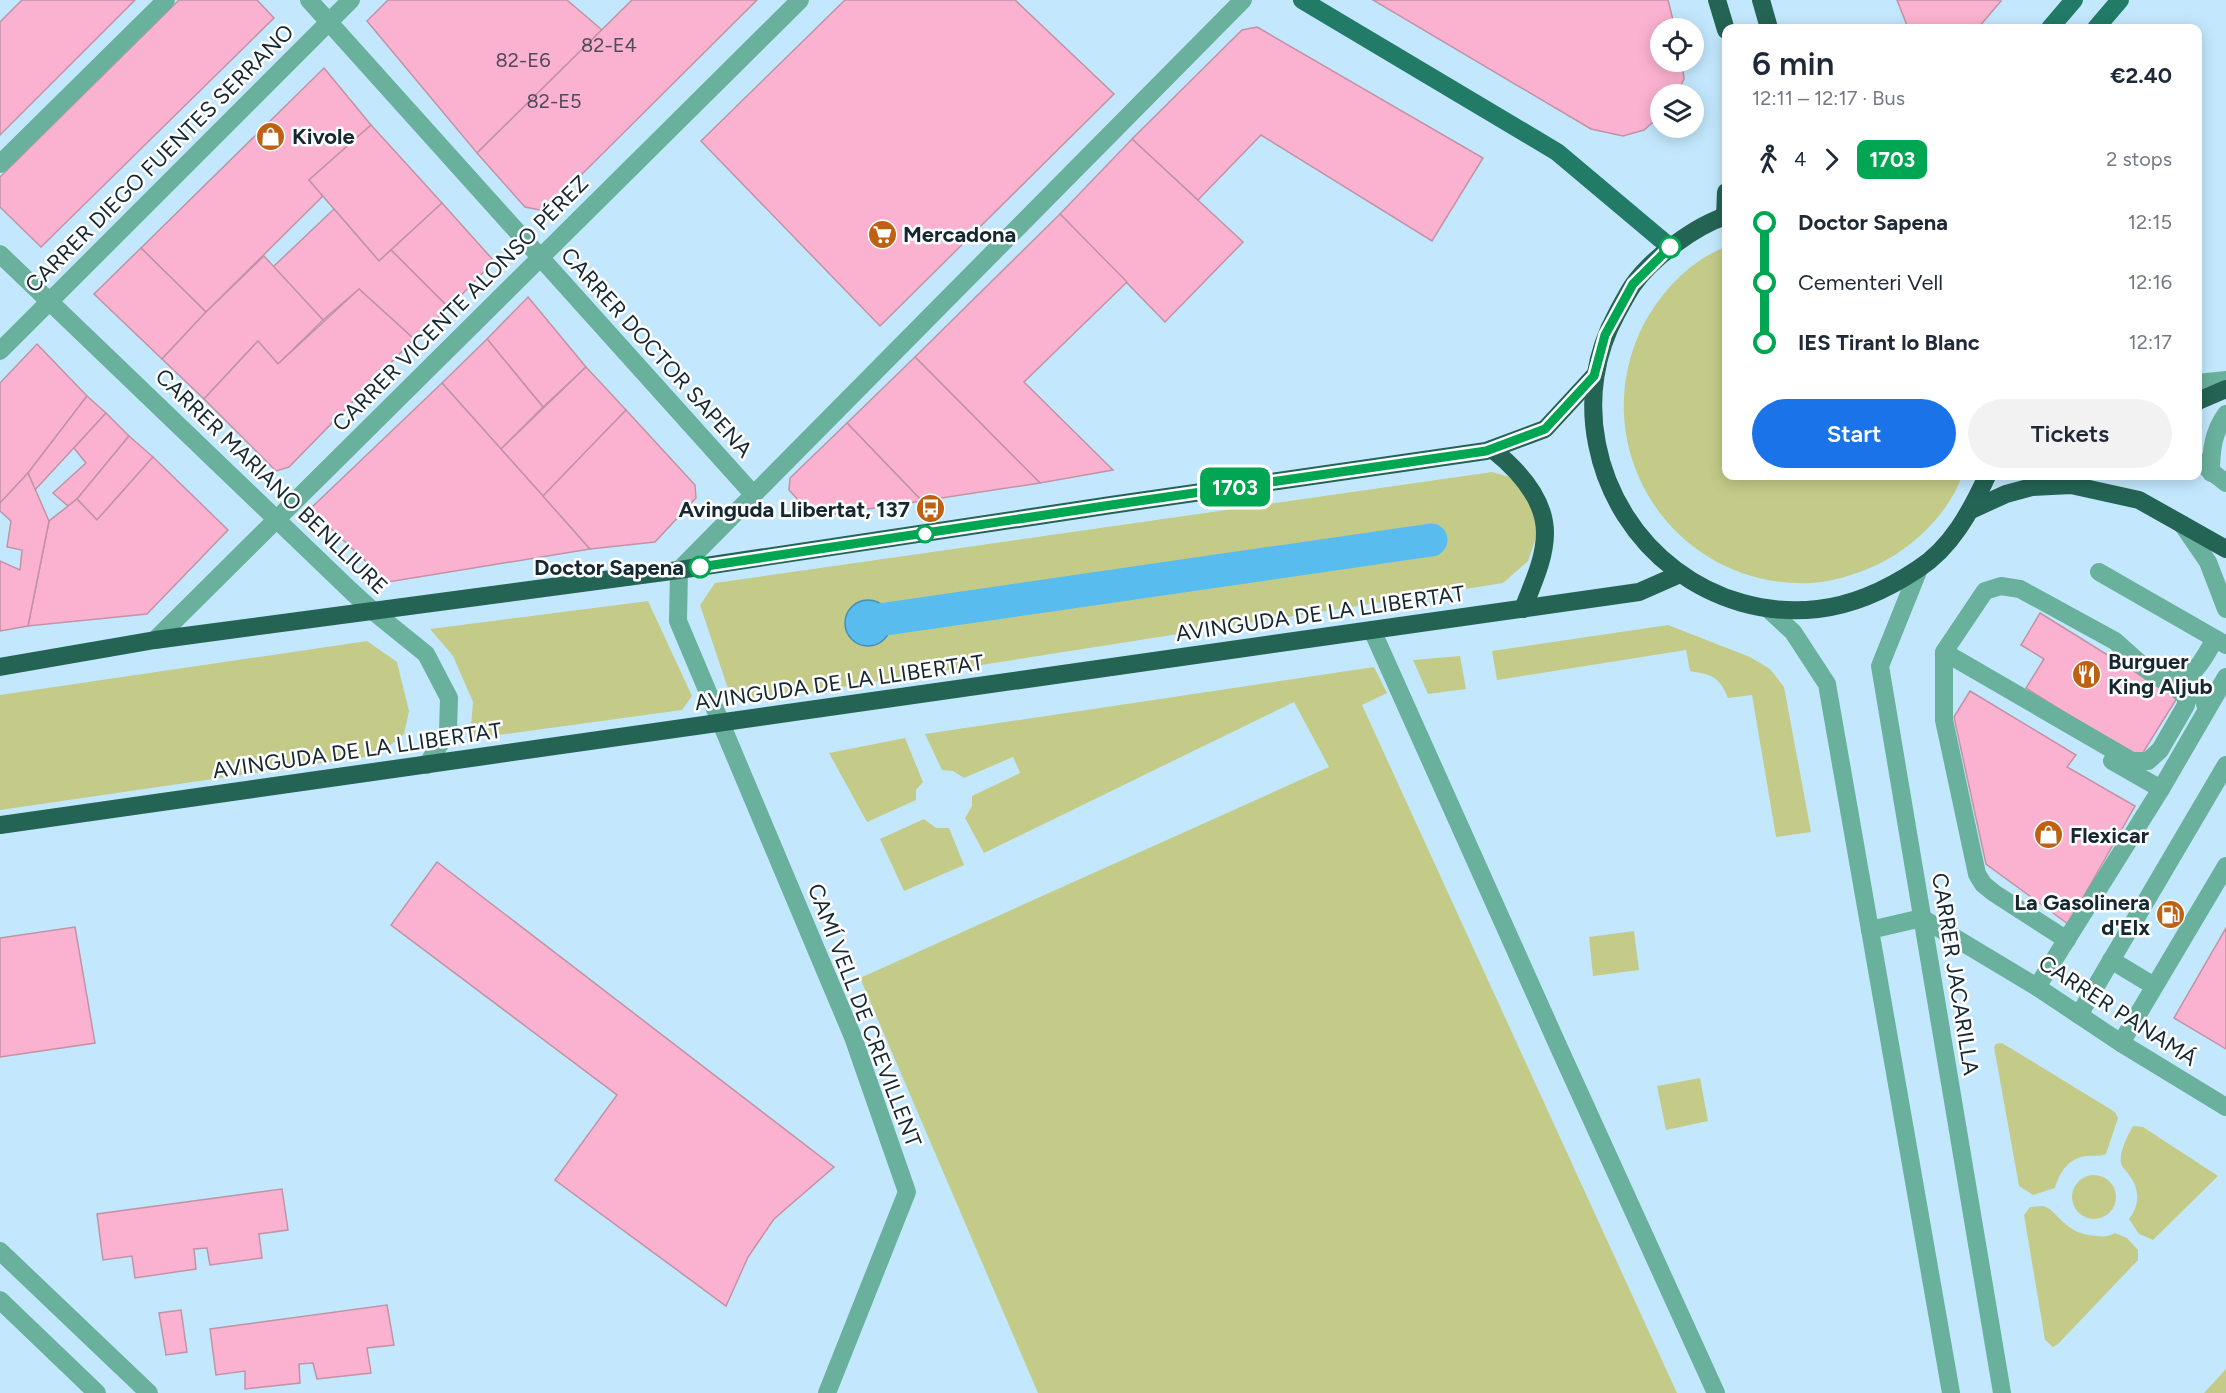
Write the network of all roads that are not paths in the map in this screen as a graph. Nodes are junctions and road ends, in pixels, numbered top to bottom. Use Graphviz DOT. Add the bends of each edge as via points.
graph roads {
  1 [pos="166,0"];
  2 [pos="309,0"];
  3 [pos="351,0"];
  4 [pos="800,0"];
  5 [pos="1243,0"];
  6 [pos="1302,0"];
  7 [pos="1717,0"];
  8 [pos="1761,0"];
  9 [pos="2074,0"];
  10 [pos="2120,0"];
  11 [pos="329,22"];
  12 [pos="1724,24"];
  13 [pos="1768,24"];
  14 [pos="2053,24"];
  15 [pos="2099,24"];
  16 [pos="0,164"];
  17 [pos="1722,218"];
  18 [pos="1670,247"];
  19 [pos="0,254"];
  20 [pos="540,258"];
  21 [pos="49,301"];
  22 [pos="0,351"];
  23 [pos="1594,376"];
  24 [pos="2226,380"];
  25 [pos="2202,383"];
  26 [pos="2226,389"];
  27 [pos="2202,399"];
  28 [pos="2226,414"];
  29 [pos="1492,449"];
  30 [pos="2204,467"];
  31 [pos="1984,480"];
  32 [pos="2080,480"];
  33 [pos="2226,483"];
  34 [pos="2071,485"];
  35 [pos="753,494"];
  36 [pos="1971,510"];
  37 [pos="276,519"];
  38 [pos="2182,524"];
  39 [pos="2221,544"];
  40 [pos="1919,569"];
  41 [pos="678,570"];
  42 [pos="2099,572"];
  43 [pos="1680,574"];
  44 [pos="1523,609"];
  45 [pos="1768,609"];
  46 [pos="2226,609"];
  47 [pos="374,612"];
  48 [pos="1372,630"];
  49 [pos="154,640"];
  50 [pos="2115,641"];
  51 [pos="2220,642"];
  52 [pos="1944,652"];
  53 [pos="0,667"];
  54 [pos="2226,677"];
  55 [pos="2184,679"];
  56 [pos="2207,709"];
  57 [pos="720,723"];
  58 [pos="427,765"];
  59 [pos="2226,765"];
  60 [pos="2161,789"];
  61 [pos="0,825"];
  62 [pos="2226,866"];
  63 [pos="1922,918"];
  64 [pos="1870,930"];
  65 [pos="2067,940"];
  66 [pos="2111,960"];
  67 [pos="2154,986"];
  68 [pos="2037,987"];
  69 [pos="2079,1015"];
  70 [pos="2121,1043"];
  71 [pos="2226,1107"];
  72 [pos="0,1251"];
  73 [pos="0,1300"];
  74 [pos="97,1393"];
  75 [pos="149,1393"];
  76 [pos="827,1393"];
  77 [pos="1716,1393"];
  78 [pos="1951,1393"];
  79 [pos="2002,1393"];
  1 -- 16 [label="street"];
  2 -- 11 [label="street, CARRER DOCTOR SAPENA"];
  3 -- 11 [label="street, CARRER DIEGO FUENTES SERRANO"];
  4 -- 20 [label="street, CARRER VICENTE ALONSO PÉREZ"];
  5 -- 35 [label="street"];
  6 -- 18 [label="main road" via="1557,152"];
  7 -- 12 [label="highway"];
  8 -- 13 [label="highway"];
  9 -- 14 [label="main road"];
  10 -- 15 [label="main road"];
  11 -- 20 [label="street, CARRER DOCTOR SAPENA"];
  11 -- 21 [label="street, CARRER DIEGO FUENTES SERRANO"];
  17 -- 18 [label="highway"];
  18 -- 23 [label="highway" via="1633,284 1605,335"];
  19 -- 21 [label="street, CARRER MARIANO BENLLIURE"];
  20 -- 35 [label="street, CARRER DOCTOR SAPENA"];
  20 -- 37 [label="street, CARRER VICENTE ALONSO PÉREZ"];
  21 -- 22 [label="street, CARRER DIEGO FUENTES SERRANO"];
  21 -- 37 [label="street, CARRER MARIANO BENLLIURE"];
  23 -- 29 [label="highway" via="1545,429"];
  23 -- 43 [label="highway" via="1593,424 1602,468 1622,514 1648,547"];
  24 -- 25 [label="street"];
  26 -- 27 [label="highway"];
  28 -- 30 [label="street" via="2217,426 2211,455"];
  29 -- 41 [label="highway"];
  29 -- 44 [label="highway" via="1513,466 1540,504 1545,533 1539,565"];
  30 -- 33 [label="street"];
  31 -- 36 [label="highway"];
  32 -- 34 [label="highway"];
  34 -- 36 [label="highway" via="2032,487"];
  34 -- 38 [label="highway" via="2139,500"];
  35 -- 41 [label="street"];
  36 -- 40 [label="highway" via="1949,540"];
  37 -- 47 [label="street, CARRER MARIANO BENLLIURE"];
  37 -- 49 [label="street, CARRER VICENTE ALONSO PÉREZ"];
  38 -- 39 [label="highway"];
  38 -- 46 [label="street" via="2208,562"];
  40 -- 45 [label="highway" via="1864,599 1818,609"];
  40 -- 63 [label="street, CARRER JACARILLA" via="1880,666"];
  41 -- 47 [label="highway"];
  41 -- 57 [label="street, CAMÍ VELL DE CREVILLENT" via="678,621"];
  42 -- 51 [label="street"];
  43 -- 44 [label="highway, AVINGUDA DE LA LLIBERTAT" via="1639,592"];
  43 -- 45 [label="highway" via="1722,597"];
  44 -- 48 [label="highway, AVINGUDA DE LA LLIBERTAT"];
  45 -- 64 [label="street" via="1793,632 1827,684"];
  47 -- 49 [label="highway"];
  47 -- 58 [label="street, CARRER MARIANO BENLLIURE" via="426,654 449,698 448,731"];
  48 -- 57 [label="highway, AVINGUDA DE LA LLIBERTAT"];
  48 -- 77 [label="street"];
  49 -- 53 [label="highway"];
  50 -- 52 [label="street" via="2020,589 2001,586 1985,591"];
  50 -- 52 [label="street" via="2186,697 2174,727 2148,761 2132,761"];
  50 -- 55 [label="street"];
  51 -- 55 [label="street"];
  52 -- 60 [label="street" via="1949,664 1962,674"];
  52 -- 65 [label="street" via="1944,720 1977,874 1994,893"];
  54 -- 56 [label="street"];
  55 -- 56 [label="street" via="2201,693"];
  56 -- 60 [label="street"];
  57 -- 58 [label="highway, AVINGUDA DE LA LLIBERTAT"];
  57 -- 76 [label="street, CAMÍ VELL DE CREVILLENT" via="853,1038 907,1192"];
  58 -- 61 [label="highway, AVINGUDA DE LA LLIBERTAT"];
  59 -- 66 [label="street"];
  60 -- 65 [label="street"];
  62 -- 67 [label="street"];
  63 -- 64 [label="street"];
  63 -- 68 [label="street, CARRER PANAMÁ"];
  63 -- 79 [label="street, CARRER JACARILLA"];
  64 -- 78 [label="street"];
  65 -- 68 [label="street"];
  66 -- 67 [label="street"];
  66 -- 69 [label="street"];
  67 -- 70 [label="street"];
  68 -- 69 [label="street, CARRER PANAMÁ"];
  69 -- 70 [label="street, CARRER PANAMÁ"];
  70 -- 71 [label="street, CARRER PANAMÁ"];
  72 -- 75 [label="street"];
  73 -- 74 [label="street"];
}
